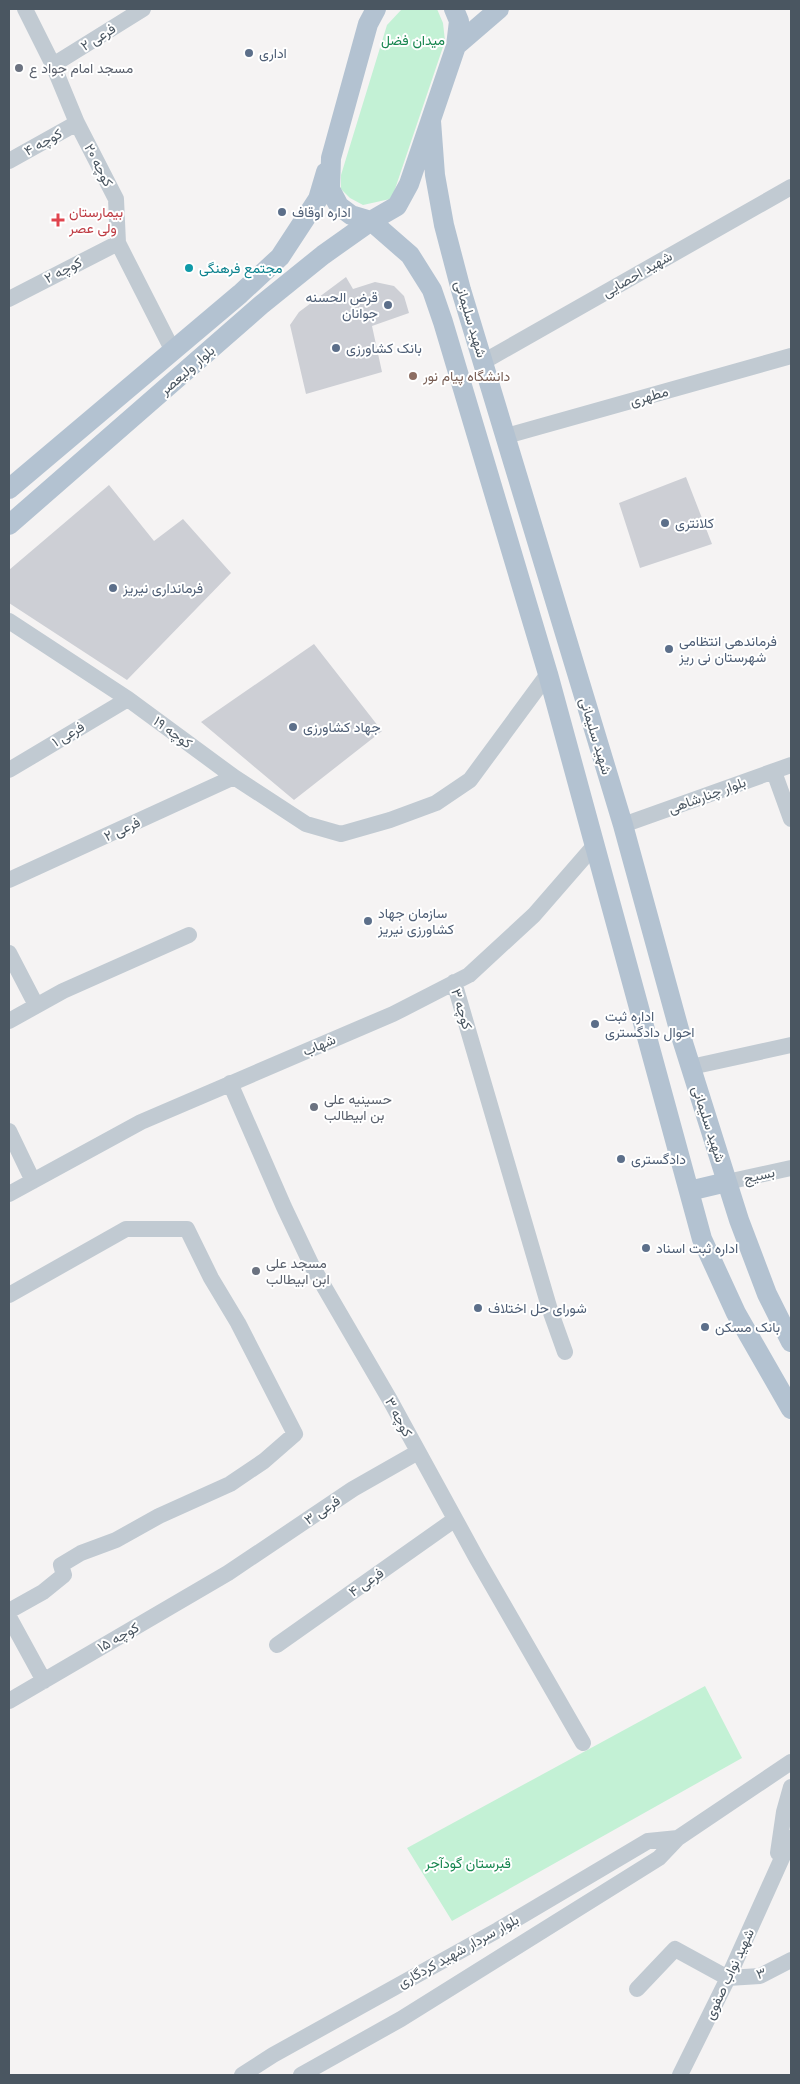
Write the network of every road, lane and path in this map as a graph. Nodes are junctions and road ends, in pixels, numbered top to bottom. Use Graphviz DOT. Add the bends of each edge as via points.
graph roads {
  1 [pos="25,9"];
  2 [pos="143,9"];
  3 [pos="454,9"];
  4 [pos="499,9"];
  5 [pos="370,14"];
  6 [pos="456,46"];
  7 [pos="53,65"];
  8 [pos="431,121"];
  9 [pos="77,123"];
  10 [pos="331,158"];
  11 [pos="9,161"];
  12 [pos="791,187"];
  13 [pos="371,222"];
  14 [pos="118,243"];
  15 [pos="9,299"];
  16 [pos="173,351"];
  17 [pos="791,356"];
  18 [pos="483,362"];
  19 [pos="506,436"];
  20 [pos="9,489"];
  21 [pos="9,525"];
  22 [pos="9,621"];
  23 [pos="576,666"];
  24 [pos="548,674"];
  25 [pos="128,699"];
  26 [pos="791,766"];
  27 [pos="9,770"];
  28 [pos="774,772"];
  29 [pos="234,777"];
  30 [pos="791,819"];
  31 [pos="623,825"];
  32 [pos="594,846"];
  33 [pos="9,880"];
  34 [pos="188,935"];
  35 [pos="9,953"];
  36 [pos="454,982"];
  37 [pos="36,1005"];
  38 [pos="9,1021"];
  39 [pos="791,1045"];
  40 [pos="691,1067"];
  41 [pos="230,1083"];
  42 [pos="9,1131"];
  43 [pos="791,1168"];
  44 [pos="33,1182"];
  45 [pos="727,1182"];
  46 [pos="689,1191"];
  47 [pos="9,1194"];
  48 [pos="9,1295"];
  49 [pos="791,1342"];
  50 [pos="565,1352"];
  51 [pos="791,1409"];
  52 [pos="418,1452"];
  53 [pos="454,1520"];
  54 [pos="228,1573"];
  55 [pos="9,1611"];
  56 [pos="9,1617"];
  57 [pos="277,1645"];
  58 [pos="44,1681"];
  59 [pos="9,1701"];
  60 [pos="584,1743"];
  61 [pos="791,1762"];
  62 [pos="791,1787"];
  63 [pos="678,1838"];
  64 [pos="791,1838"];
  65 [pos="776,1872"];
  66 [pos="791,1960"];
  67 [pos="728,1978"];
  68 [pos="637,1989"];
  69 [pos="242,2075"];
  70 [pos="301,2075"];
  71 [pos="680,2075"];
  1 -- 7 [label="street, کوچه ۲۰"];
  2 -- 7 [label="street, فرعی ۲"];
  3 -- 6 [label="main road" via="459,21"];
  4 -- 6 [label="main road"];
  5 -- 10 [label="main road"];
  6 -- 8 [label="main road"];
  7 -- 9 [label="street, کوچه ۲۰"];
  8 -- 13 [label="main road" via="410,184 389,212"];
  8 -- 18 [label="main road, شهید سلیمانی" via="435,175 444,225"];
  9 -- 11 [label="street, کوچه ۴"];
  9 -- 14 [label="street, کوچه ۲۰" via="116,199"];
  10 -- 13 [label="main road" via="330,188 339,206 351,216"];
  10 -- 16 [label="main road, بلوار ولیعصر" via="318,200 280,257"];
  12 -- 18 [label="street, شهید احصایی"];
  13 -- 21 [label="main road, بلوار ولیعصر" via="323,255 261,305"];
  13 -- 24 [label="main road, شهید سلیمانی" via="410,255 432,290"];
  14 -- 15 [label="street, کوچه ۲"];
  14 -- 16 [label="street, کوچه ۲۰"];
  16 -- 20 [label="main road, بلوار ولیعصر"];
  17 -- 19 [label="street, مطهری"];
  18 -- 19 [label="main road, شهید سلیمانی"];
  19 -- 23 [label="main road, شهید سلیمانی"];
  22 -- 25 [label="street, کوچه ۱۹"];
  23 -- 24 [label="main road"];
  23 -- 31 [label="main road, شهید سلیمانی"];
  24 -- 29 [label="street, کوچه ۱۹" via="470,780 436,803 390,820 341,834 306,824"];
  24 -- 32 [label="main road, شهید سلیمانی"];
  25 -- 27 [label="street, فرعی ۱"];
  25 -- 29 [label="street, کوچه ۱۹"];
  26 -- 28 [label="street, بلوار چنارشاهی"];
  28 -- 30 [label="street"];
  28 -- 31 [label="street, بلوار چنارشاهی"];
  29 -- 33 [label="street, فرعی ۲"];
  31 -- 40 [label="main road, شهید سلیمانی"];
  32 -- 36 [label="street, شهاب" via="534,916 469,974"];
  32 -- 46 [label="main road, شهید سلیمانی"];
  34 -- 37 [label="street"];
  35 -- 37 [label="street"];
  36 -- 41 [label="street, شهاب" via="393,1014"];
  36 -- 50 [label="street, کوچه ۳"];
  37 -- 38 [label="street"];
  39 -- 40 [label="street"];
  40 -- 45 [label="main road, شهید سلیمانی"];
  41 -- 44 [label="street, شهاب" via="141,1122"];
  41 -- 52 [label="street, کوچه ۳" via="312,1266"];
  42 -- 44 [label="street"];
  43 -- 45 [label="street, بسیج"];
  44 -- 47 [label="street, شهاب"];
  45 -- 46 [label="main road"];
  45 -- 49 [label="main road, شهید سلیمانی" via="768,1294"];
  46 -- 51 [label="main road, شهید سلیمانی" via="702,1239 736,1313"];
  48 -- 55 [label="street" via="126,1229 187,1229 295,1434 230,1484 61,1565 64,1575 43,1592"];
  52 -- 53 [label="street, کوچه ۳"];
  52 -- 54 [label="street, فرعی ۳" via="353,1489"];
  53 -- 57 [label="street, فرعی ۴"];
  53 -- 60 [label="street, کوچه ۳"];
  54 -- 58 [label="street, کوچه ۱۵"];
  56 -- 58 [label="street"];
  58 -- 59 [label="street, کوچه ۱۵"];
  61 -- 63 [label="street, بلوار سردار شهید کردگاری"];
  62 -- 65 [label="street, شهید نواب صفوی" via="784,1812"];
  63 -- 69 [label="street, بلوار سردار شهید کردگاری" via="648,1841 498,1930 273,2054"];
  63 -- 70 [label="street, بلوار سردار شهید کردگاری" via="659,1858 401,2018"];
  64 -- 65 [label="street, شهید نواب صفوی"];
  65 -- 67 [label="street, شهید نواب صفوی"];
  66 -- 67 [label="street, ۳" via="760,1976"];
  67 -- 68 [label="street" via="676,1950"];
  67 -- 71 [label="street, شهید نواب صفوی"];
}
